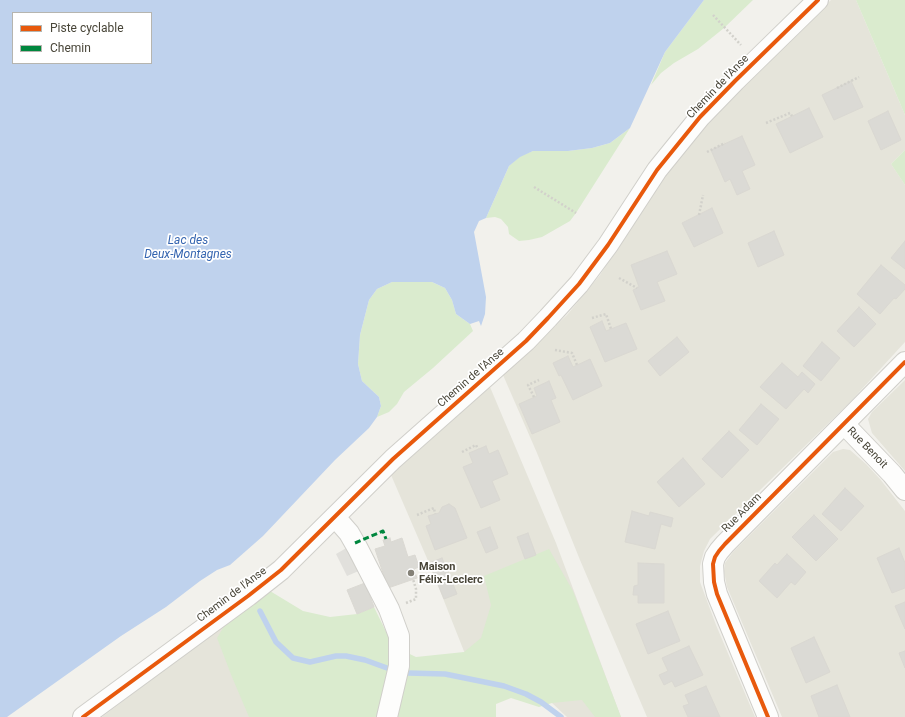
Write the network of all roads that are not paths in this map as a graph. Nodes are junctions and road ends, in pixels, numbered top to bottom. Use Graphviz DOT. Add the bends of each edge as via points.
graph roads {
  1 [pos="818,0"];
  2 [pos="905,362"];
  3 [pos="844,424"];
  4 [pos="905,490"];
  5 [pos="335,517"];
  6 [pos="83,717"];
  7 [pos="387,717"];
  8 [pos="768,717"];
  1 -- 5 [label="street, Chemin de l'Anse" via="689,130 657,170 585,276 548,318 393,460"];
  2 -- 3 [label="street, Rue Adam"];
  3 -- 4 [label="street, Rue Benoit"];
  3 -- 8 [label="street, Rue Adam" via="725,544 713,564 717,594"];
  5 -- 6 [label="street, Chemin de l'Anse" via="267,582"];
  5 -- 7 [label="street" via="357,547 389,609 399,636 399,666"];
}
